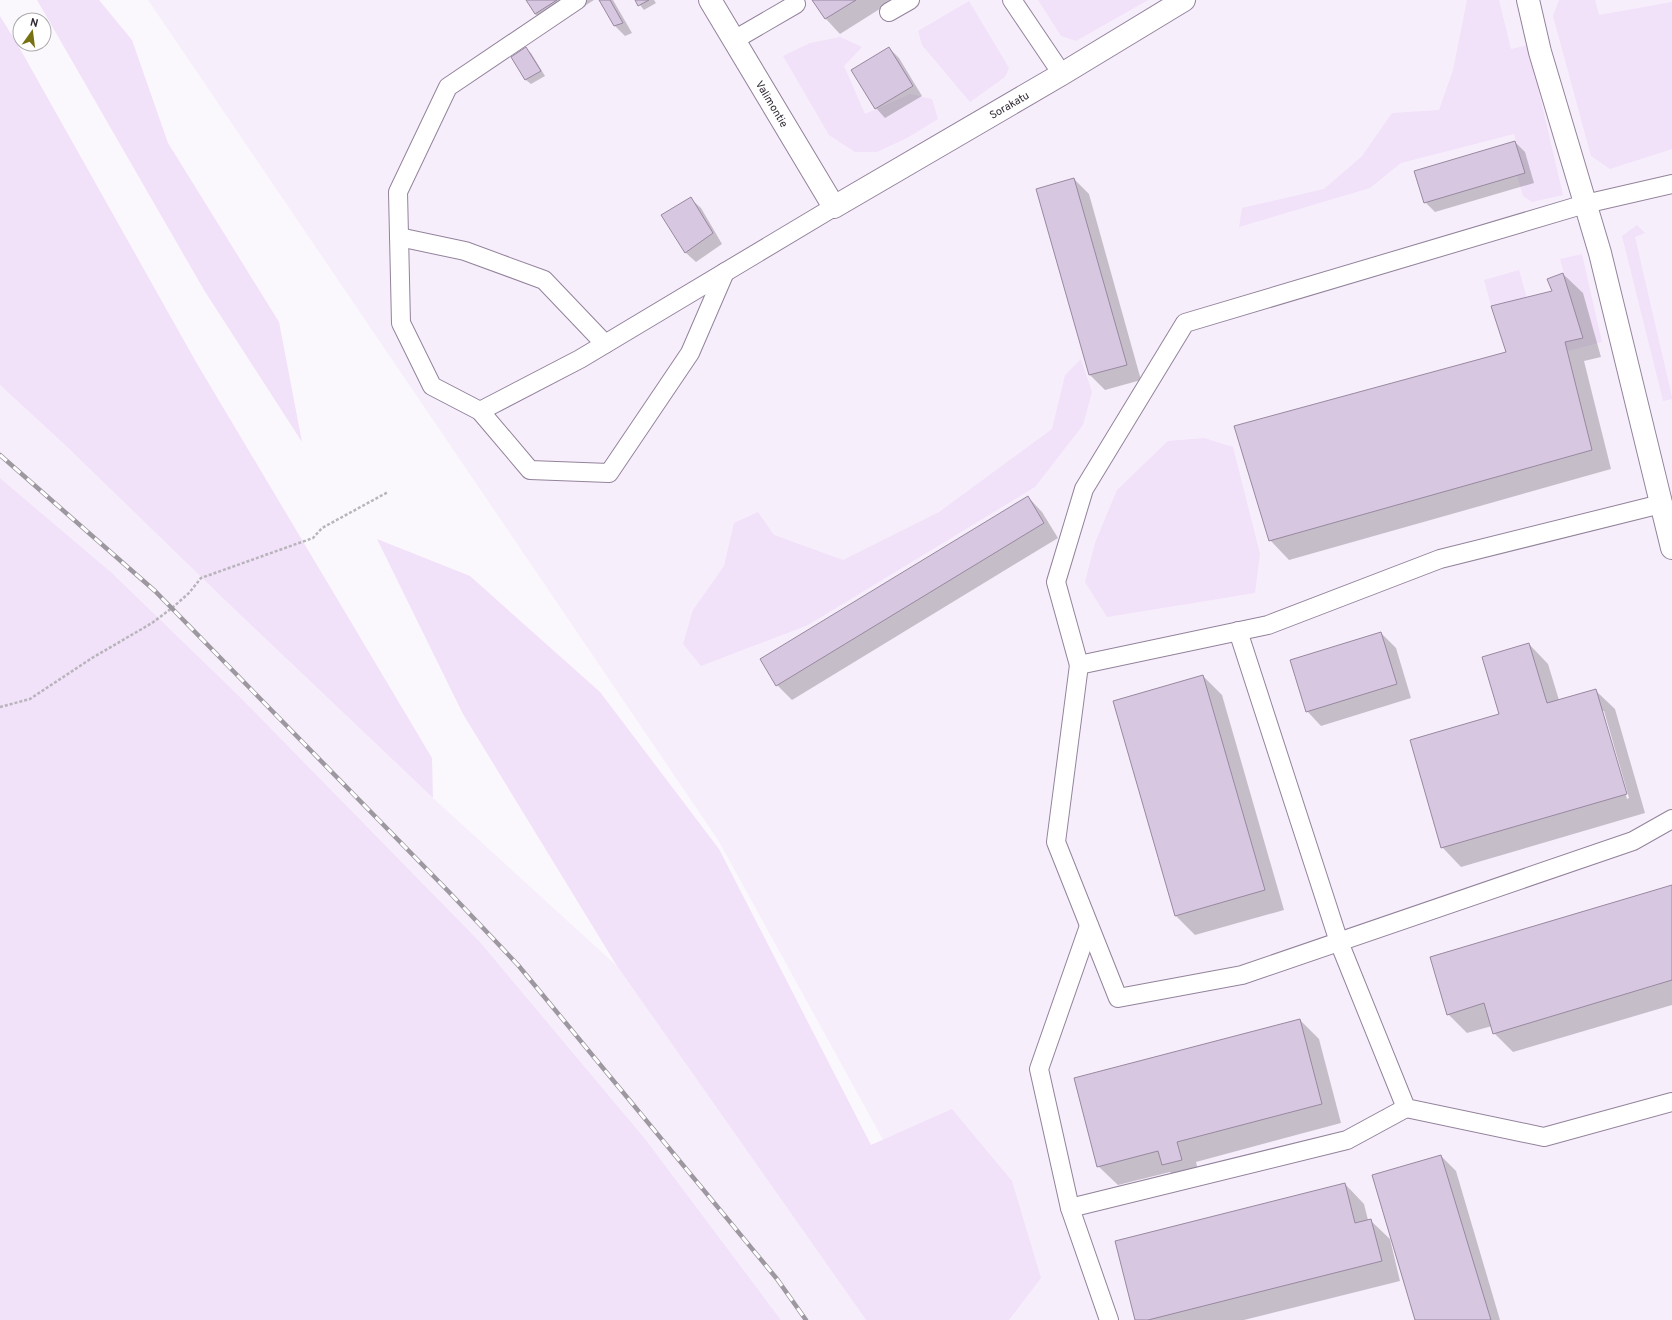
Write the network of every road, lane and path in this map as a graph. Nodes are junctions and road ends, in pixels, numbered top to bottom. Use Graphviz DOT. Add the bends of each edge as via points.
graph roads {
  1 [pos="577,0"];
  2 [pos="710,0"];
  3 [pos="910,0"];
  4 [pos="1012,0"];
  5 [pos="1184,0"];
  6 [pos="1528,0"];
  7 [pos="796,4"];
  8 [pos="889,12"];
  9 [pos="734,40"];
  10 [pos="1062,74"];
  11 [pos="1672,184"];
  12 [pos="1585,204"];
  13 [pos="834,207"];
  14 [pos="399,236"];
  15 [pos="725,272"];
  16 [pos="605,344"];
  17 [pos="480,411"];
  18 [pos="388,492"];
  19 [pos="1661,504"];
  20 [pos="1672,546"];
  21 [pos="1238,631"];
  22 [pos="1080,665"];
  23 [pos="0,707"];
  24 [pos="1672,819"];
  25 [pos="1089,926"];
  26 [pos="1339,942"];
  27 [pos="1672,1102"];
  28 [pos="1406,1108"];
  29 [pos="1070,1208"];
  30 [pos="1109,1320"];
  1 -- 14 [label="lane" via="448,87 398,192"];
  2 -- 9 [label="street, Valimontie"];
  3 -- 8 [label="lane"];
  4 -- 10 [label="lane"];
  5 -- 10 [label="street, Sorakatu"];
  6 -- 12 [label="street" via="1540,52"];
  7 -- 9 [label="lane"];
  9 -- 13 [label="street, Valimontie"];
  10 -- 13 [label="street, Sorakatu"];
  11 -- 12 [label="lane"];
  12 -- 19 [label="street" via="1600,253"];
  12 -- 22 [label="lane" via="1185,323 1084,489 1056,582"];
  13 -- 15 [label="lane"];
  14 -- 16 [label="lane" via="465,251 544,280"];
  14 -- 17 [label="lane" via="401,323 432,386"];
  15 -- 16 [label="lane"];
  15 -- 17 [label="lane" via="690,353 608,473 530,470"];
  16 -- 17 [label="lane"];
  18 -- 23 [label="path" via="322,528 313,538 201,578 189,593 152,623 92,658 30,699"];
  19 -- 20 [label="street"];
  19 -- 21 [label="lane" via="1440,559 1268,625"];
  21 -- 22 [label="lane"];
  21 -- 26 [label="lane"];
  22 -- 25 [label="lane" via="1056,842"];
  24 -- 26 [label="lane" via="1633,841"];
  25 -- 26 [label="lane" via="1118,998 1242,975"];
  25 -- 29 [label="lane" via="1039,1070"];
  26 -- 28 [label="lane"];
  27 -- 28 [label="lane" via="1544,1138"];
  28 -- 29 [label="lane" via="1347,1140"];
  29 -- 30 [label="lane"];
}
